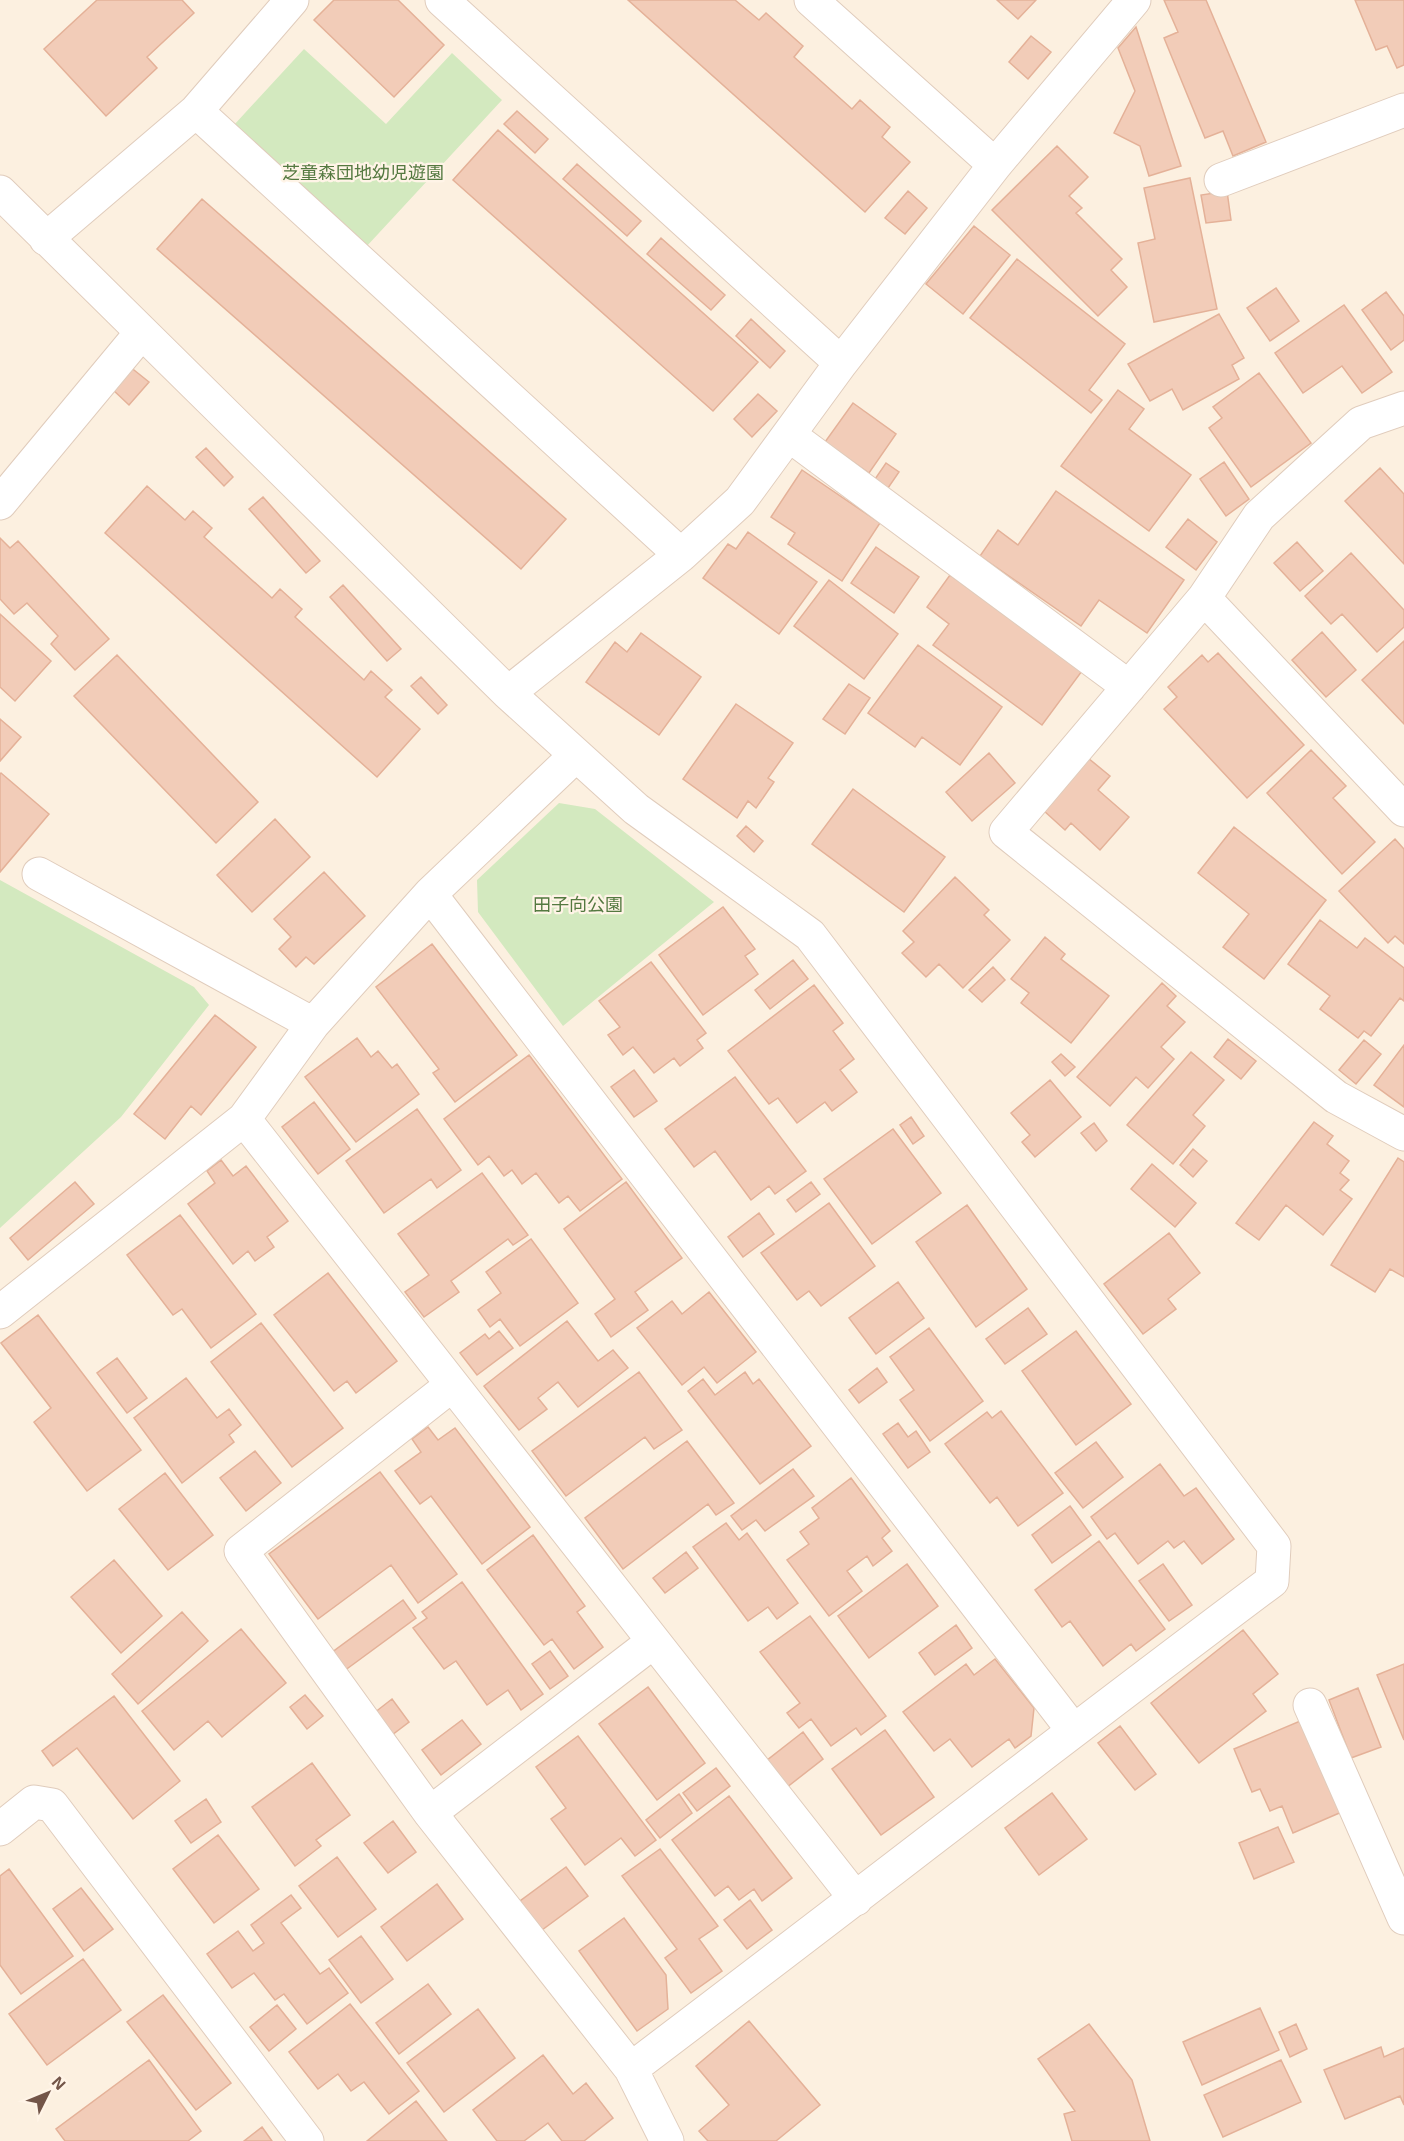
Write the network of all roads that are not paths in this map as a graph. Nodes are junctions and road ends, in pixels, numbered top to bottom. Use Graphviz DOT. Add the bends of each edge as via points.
graph roads {
  1 [pos="292,0"];
  2 [pos="442,0"];
  3 [pos="811,0"];
  4 [pos="1134,0"];
  5 [pos="1404,110"];
  6 [pos="196,111"];
  7 [pos="995,165"];
  8 [pos="1221,180"];
  9 [pos="0,192"];
  10 [pos="46,239"];
  11 [pos="142,332"];
  12 [pos="841,363"];
  13 [pos="1404,408"];
  14 [pos="789,435"];
  15 [pos="0,503"];
  16 [pos="681,555"];
  17 [pos="1204,598"];
  18 [pos="1129,687"];
  19 [pos="508,693"];
  20 [pos="575,756"];
  21 [pos="1404,810"];
  22 [pos="39,874"];
  23 [pos="430,894"];
  24 [pos="313,1024"];
  25 [pos="244,1119"];
  26 [pos="1404,1134"];
  27 [pos="0,1312"];
  28 [pos="452,1385"];
  29 [pos="653,1642"];
  30 [pos="1310,1705"];
  31 [pos="1072,1730"];
  32 [pos="430,1814"];
  33 [pos="0,1829"];
  34 [pos="856,1899"];
  35 [pos="1404,1918"];
  36 [pos="631,2069"];
  37 [pos="307,2141"];
  38 [pos="667,2141"];
  1 -- 6 [label="street"];
  2 -- 12 [label="street"];
  3 -- 7 [label="street"];
  4 -- 7 [label="street"];
  5 -- 8 [label="street"];
  6 -- 10 [label="street"];
  6 -- 16 [label="street"];
  7 -- 12 [label="street"];
  9 -- 10 [label="street"];
  10 -- 11 [label="street"];
  11 -- 15 [label="street"];
  11 -- 19 [label="street"];
  12 -- 14 [label="street"];
  13 -- 17 [label="street" via="1361,423 1259,516"];
  14 -- 16 [label="street" via="740,501"];
  14 -- 18 [label="street"];
  16 -- 19 [label="street"];
  17 -- 18 [label="street"];
  17 -- 21 [label="street"];
  18 -- 26 [label="street" via="1006,832 1336,1097"];
  19 -- 20 [label="street"];
  20 -- 23 [label="street"];
  20 -- 31 [label="street" via="636,809 810,935 1274,1546 1272,1581"];
  22 -- 24 [label="street"];
  23 -- 24 [label="street"];
  23 -- 31 [label="street"];
  24 -- 25 [label="street"];
  25 -- 27 [label="street"];
  25 -- 28 [label="street"];
  28 -- 29 [label="street"];
  28 -- 32 [label="street" via="241,1551"];
  29 -- 32 [label="street"];
  29 -- 34 [label="street"];
  30 -- 35 [label="street"];
  31 -- 34 [label="street"];
  32 -- 36 [label="street"];
  33 -- 37 [label="street" via="34,1802 52,1805"];
  34 -- 36 [label="street"];
  36 -- 38 [label="street"];
}
